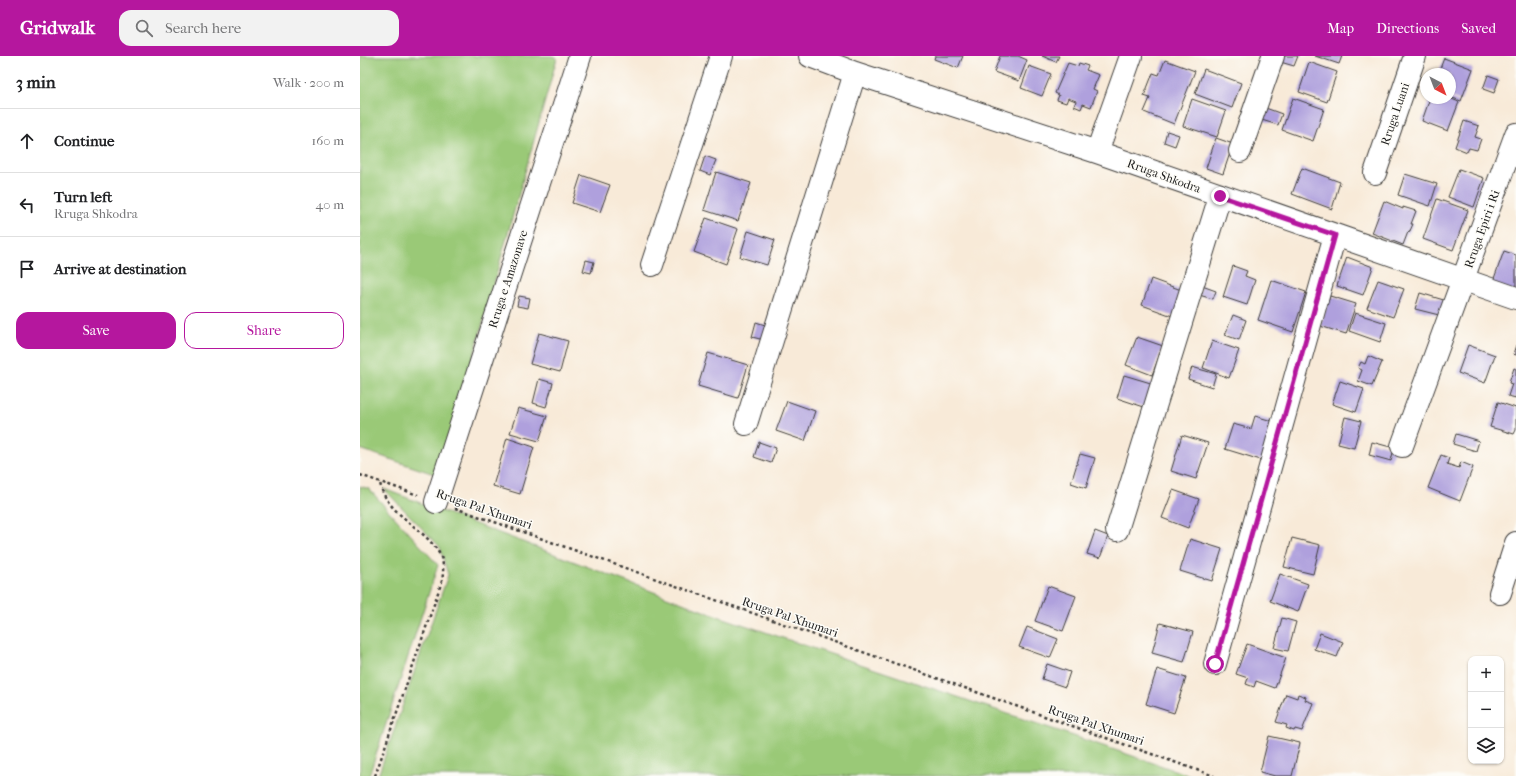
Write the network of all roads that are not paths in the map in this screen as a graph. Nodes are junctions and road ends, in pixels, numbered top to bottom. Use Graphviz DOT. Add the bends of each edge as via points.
graph roads {
  1 [pos="580,56"];
  2 [pos="721,56"];
  3 [pos="810,56"];
  4 [pos="1131,56"];
  5 [pos="1272,56"];
  6 [pos="1415,56"];
  7 [pos="855,73"];
  8 [pos="1516,134"];
  9 [pos="1240,151"];
  10 [pos="1097,152"];
  11 [pos="1375,173"];
  12 [pos="1220,196"];
  13 [pos="1335,235"];
  14 [pos="652,265"];
  15 [pos="1464,280"];
  16 [pos="1516,298"];
  17 [pos="746,424"];
  18 [pos="1402,446"];
  19 [pos="436,502"];
  20 [pos="1117,530"];
  21 [pos="1516,543"];
  22 [pos="1500,592"];
  23 [pos="1215,664"];
  1 -- 19 [label="street, Rruga e Amazonave"];
  2 -- 14 [label="street"];
  3 -- 7 [label="street, Rruga Shkodra"];
  4 -- 10 [label="street"];
  5 -- 9 [label="street"];
  6 -- 11 [label="street, Rruga Luani"];
  7 -- 10 [label="street, Rruga Shkodra"];
  7 -- 17 [label="street"];
  8 -- 15 [label="street, Rruga Epiri i Ri"];
  10 -- 12 [label="street, Rruga Shkodra"];
  12 -- 13 [label="street, Rruga Shkodra"];
  12 -- 20 [label="street"];
  13 -- 15 [label="street, Rruga Shkodra"];
  13 -- 23 [label="street"];
  15 -- 16 [label="street, Rruga Shkodra"];
  15 -- 18 [label="street, Rruga Epiri i Ri"];
  21 -- 22 [label="street"];
}
